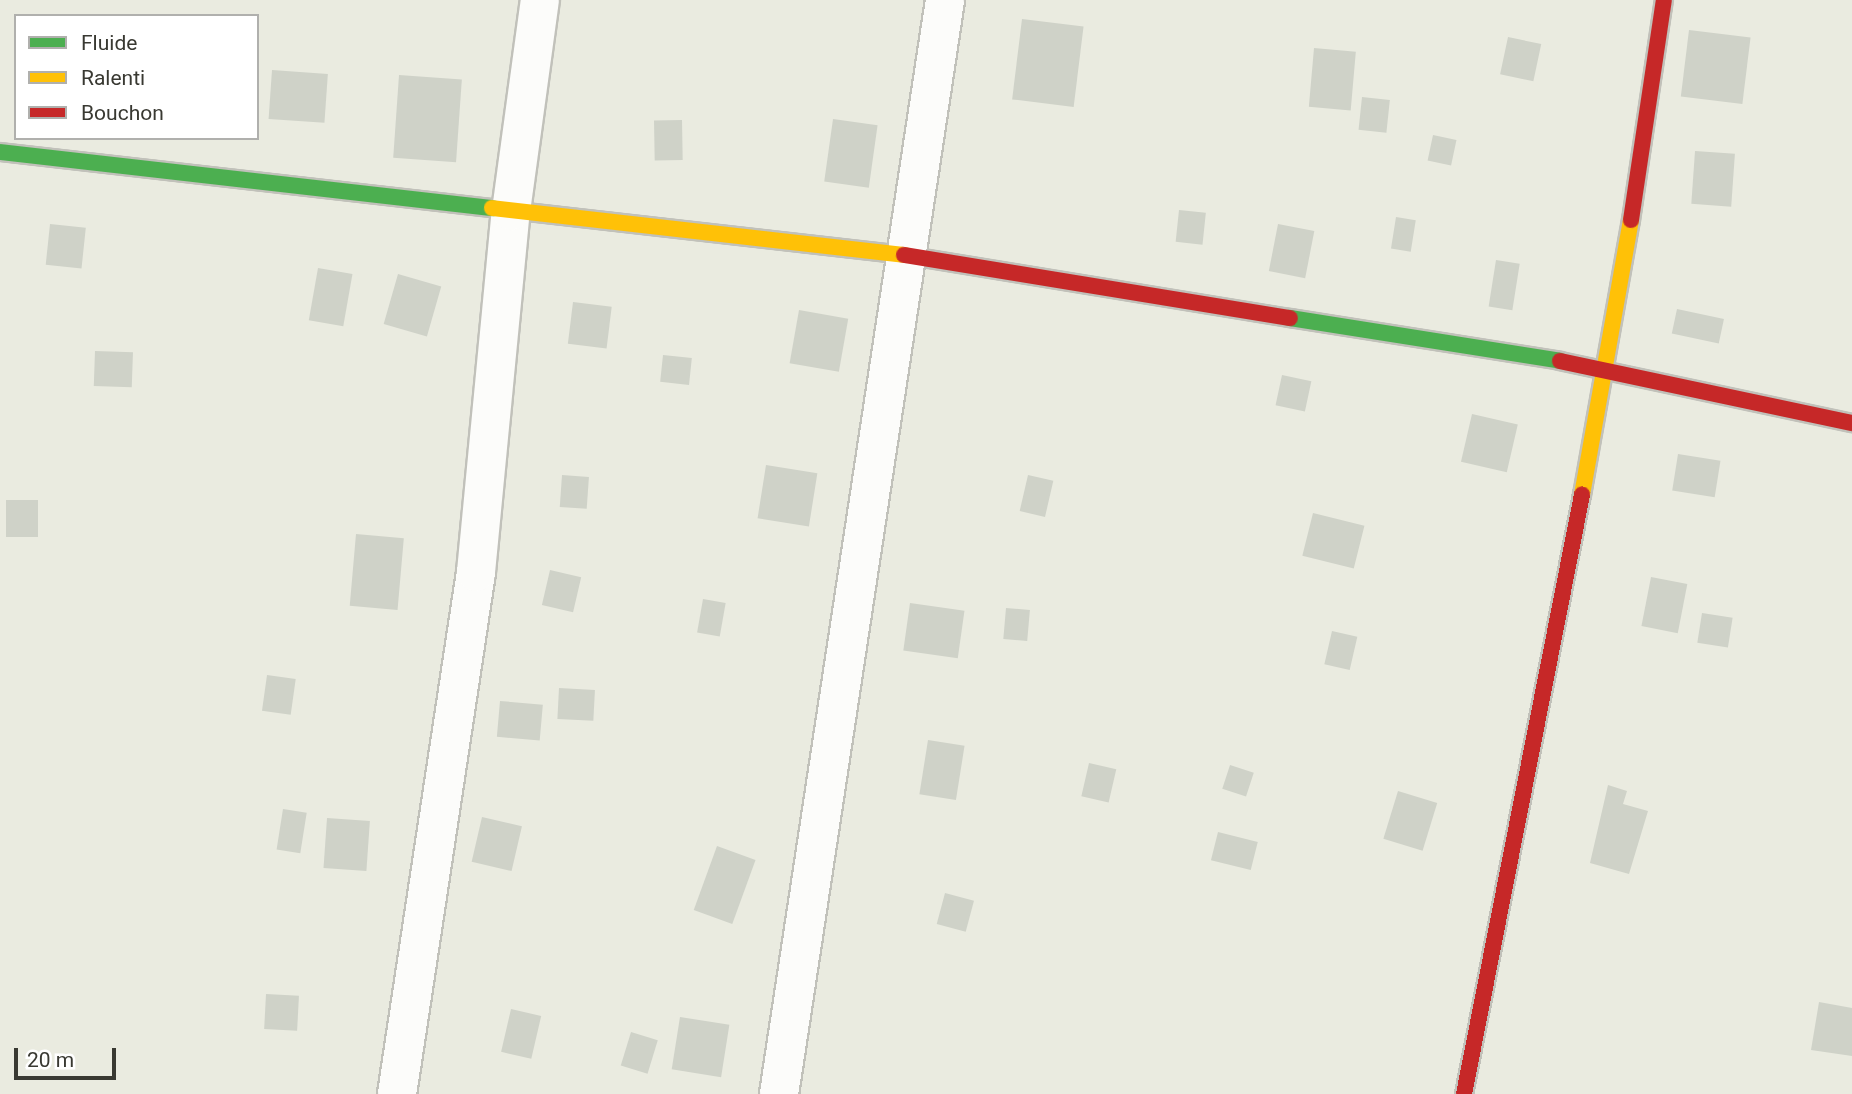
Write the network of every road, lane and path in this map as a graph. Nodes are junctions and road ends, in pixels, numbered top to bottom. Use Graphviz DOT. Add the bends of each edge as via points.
graph roads {
  1 [pos="540,0"];
  2 [pos="945,0"];
  3 [pos="1664,0"];
  4 [pos="0,152"];
  5 [pos="511,211"];
  6 [pos="905,255"];
  7 [pos="1606,369"];
  8 [pos="1852,423"];
  9 [pos="397,1094"];
  10 [pos="779,1094"];
  11 [pos="1464,1094"];
  1 -- 5 [label="street"];
  2 -- 6 [label="street"];
  3 -- 7 [label="street"];
  4 -- 5 [label="street"];
  5 -- 6 [label="street"];
  5 -- 9 [label="street" via="476,572"];
  6 -- 7 [label="street"];
  6 -- 10 [label="street"];
  7 -- 8 [label="street"];
  7 -- 11 [label="street"];
}
